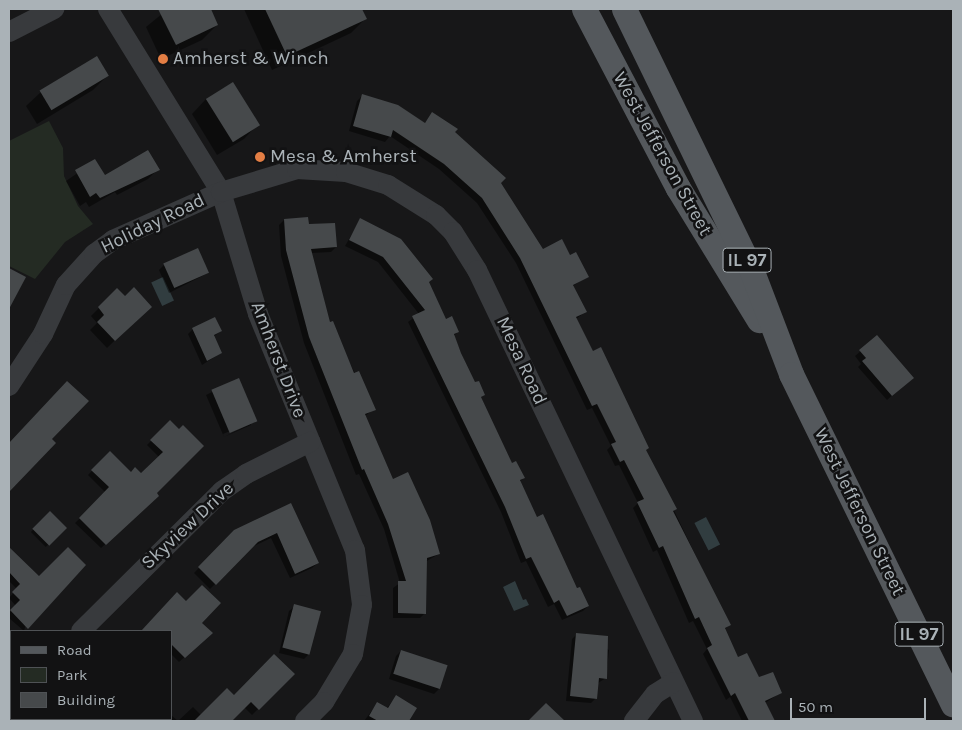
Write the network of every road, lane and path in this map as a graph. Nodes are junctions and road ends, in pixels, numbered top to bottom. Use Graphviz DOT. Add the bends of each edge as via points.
graph roads {
  1 [pos="54,9"];
  2 [pos="108,9"];
  3 [pos="584,9"];
  4 [pos="624,9"];
  5 [pos="9,32"];
  6 [pos="221,192"];
  7 [pos="791,374"];
  8 [pos="9,386"];
  9 [pos="310,442"];
  10 [pos="82,630"];
  11 [pos="674,682"];
  12 [pos="953,704"];
  13 [pos="305,721"];
  14 [pos="634,721"];
  15 [pos="693,721"];
  1 -- 5 [label="street"];
  2 -- 6 [label="street, Amherst Drive"];
  3 -- 7 [label="main road, West Jefferson Street / IL 97" via="678,188"];
  4 -- 7 [label="main road, West Jefferson Street / IL 97" via="751,269"];
  6 -- 8 [label="street, Holiday Road" via="114,240 94,254 66,285 44,334"];
  6 -- 9 [label="street, Amherst Drive" via="258,314"];
  6 -- 11 [label="street, Mesa Road" via="297,169 346,172 408,195 452,232 482,279"];
  7 -- 12 [label="main road, West Jefferson Street / IL 97"];
  9 -- 10 [label="street, Skyview Drive" via="246,474 222,491"];
  9 -- 13 [label="street, Amherst Drive" via="355,550 362,606 352,654 324,702"];
  11 -- 14 [label="street" via="655,694"];
  11 -- 15 [label="street, Mesa Road"];
}
